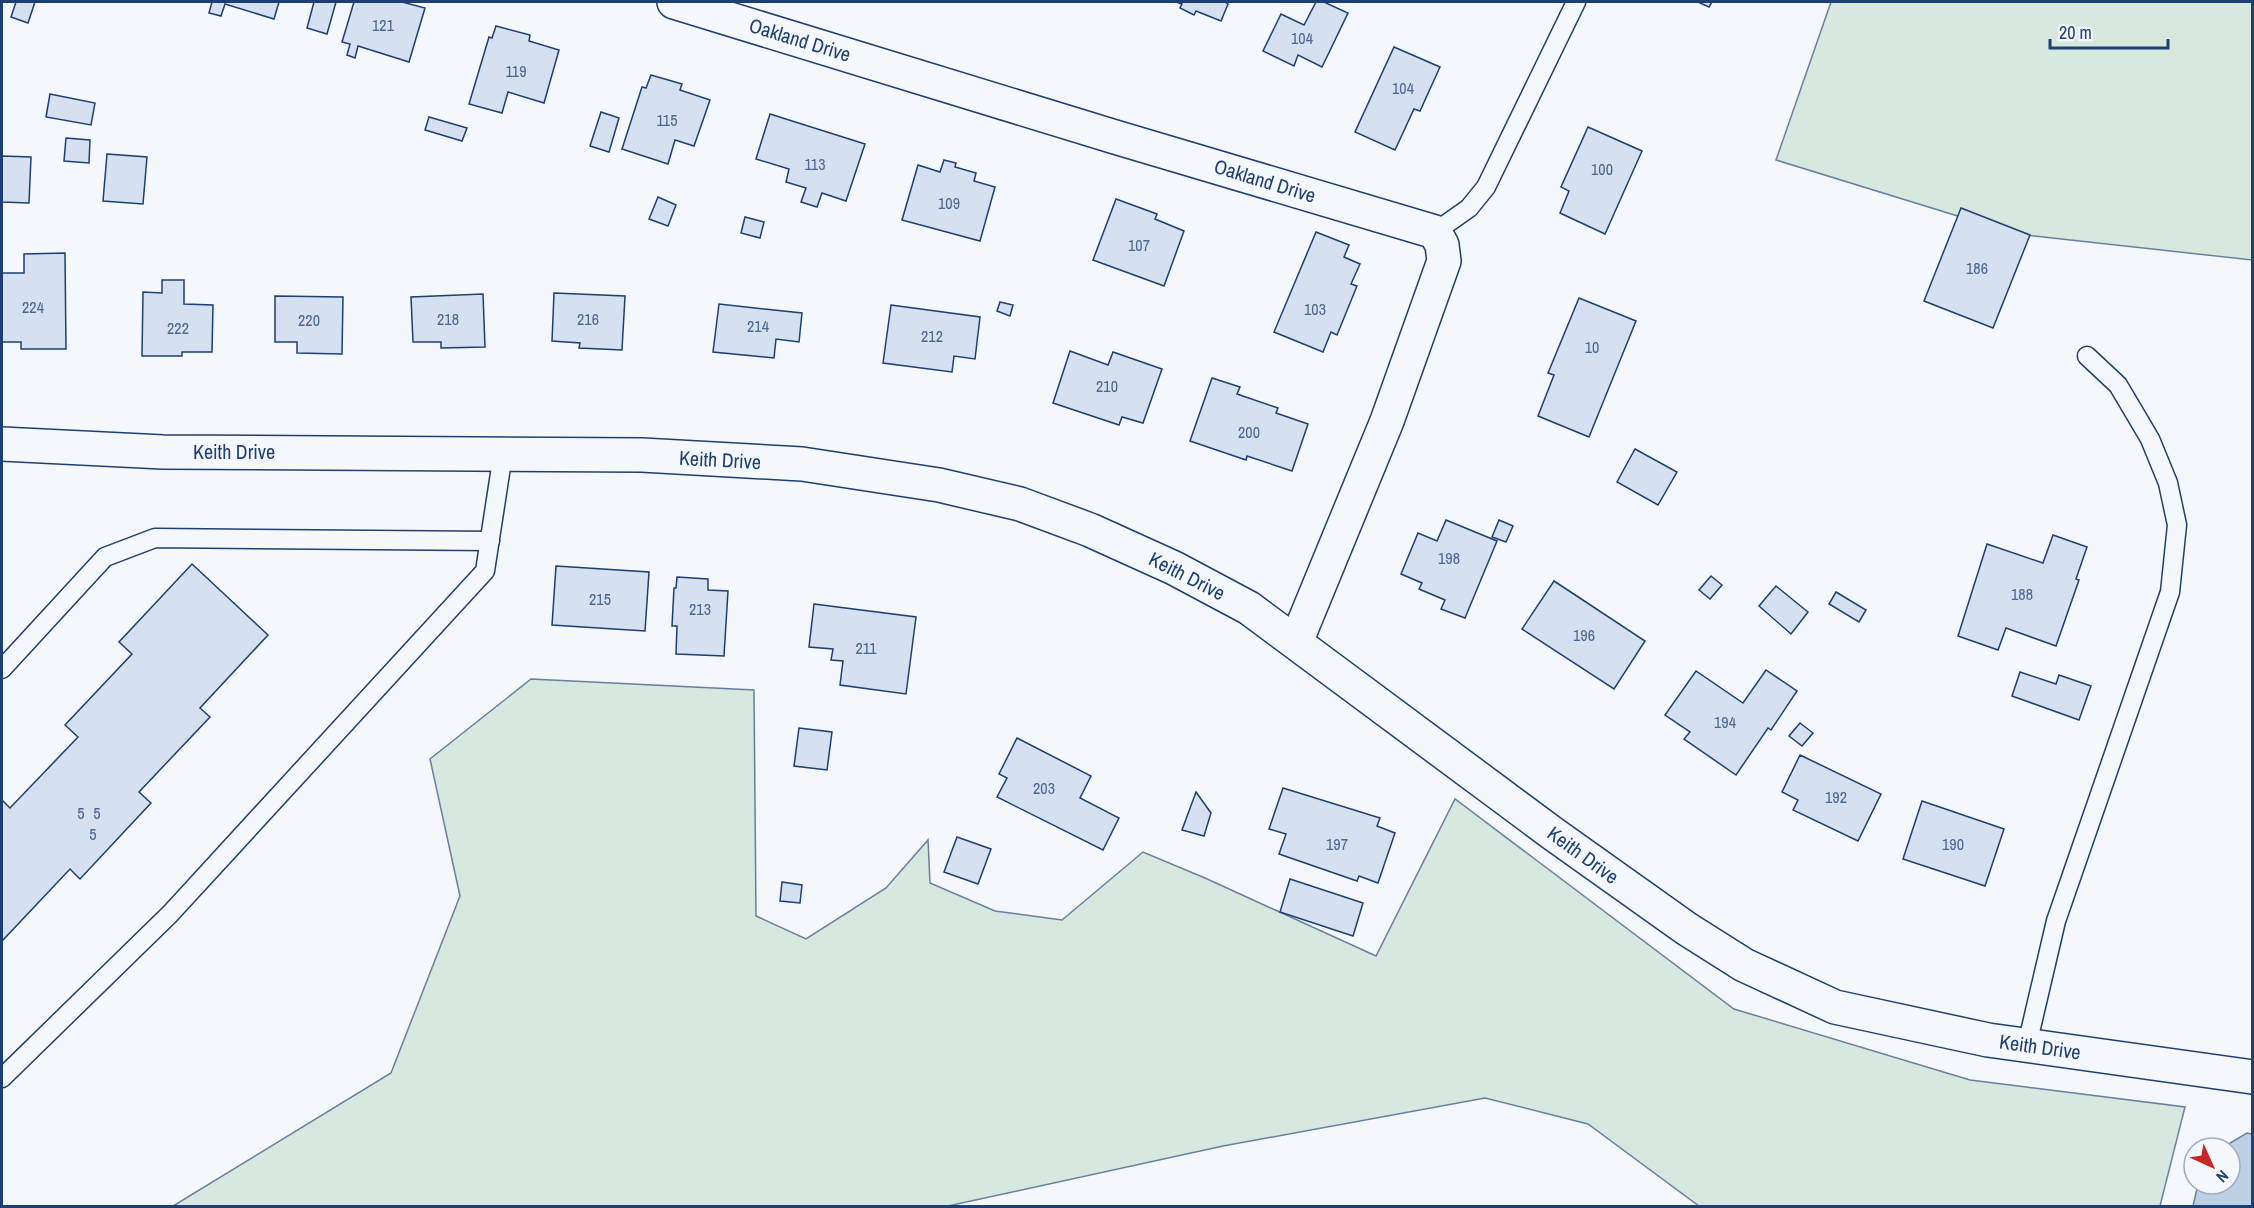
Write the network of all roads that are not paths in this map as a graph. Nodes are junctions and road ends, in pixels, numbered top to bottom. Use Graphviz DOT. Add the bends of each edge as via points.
graph roads {
  1 [pos="674,2"];
  2 [pos="1576,2"];
  3 [pos="1435,232"];
  4 [pos="2087,356"];
  5 [pos="2,444"];
  6 [pos="503,454"];
  7 [pos="490,541"];
  8 [pos="1296,642"];
  9 [pos="2,669"];
  10 [pos="2027,1045"];
  11 [pos="2253,1077"];
  12 [pos="2,1078"];
  1 -- 3 [label="street, Oakland Drive"];
  2 -- 3 [label="lane" via="1486,187 1469,208"];
  3 -- 8 [label="street" via="1444,261 1387,421"];
  4 -- 10 [label="lane" via="2118,385 2150,438 2168,483 2177,525 2170,592 2056,921"];
  5 -- 6 [label="street, Keith Drive" via="163,452"];
  6 -- 7 [label="lane"];
  6 -- 8 [label="street, Keith Drive" via="642,455 802,464 939,485 1020,504 1174,568 1249,608"];
  7 -- 9 [label="lane" via="155,538 105,557"];
  7 -- 12 [label="lane" via="484,571 170,914"];
  8 -- 10 [label="street, Keith Drive" via="1552,833 1744,965 1835,1007"];
  10 -- 11 [label="street, Keith Drive"];
}
